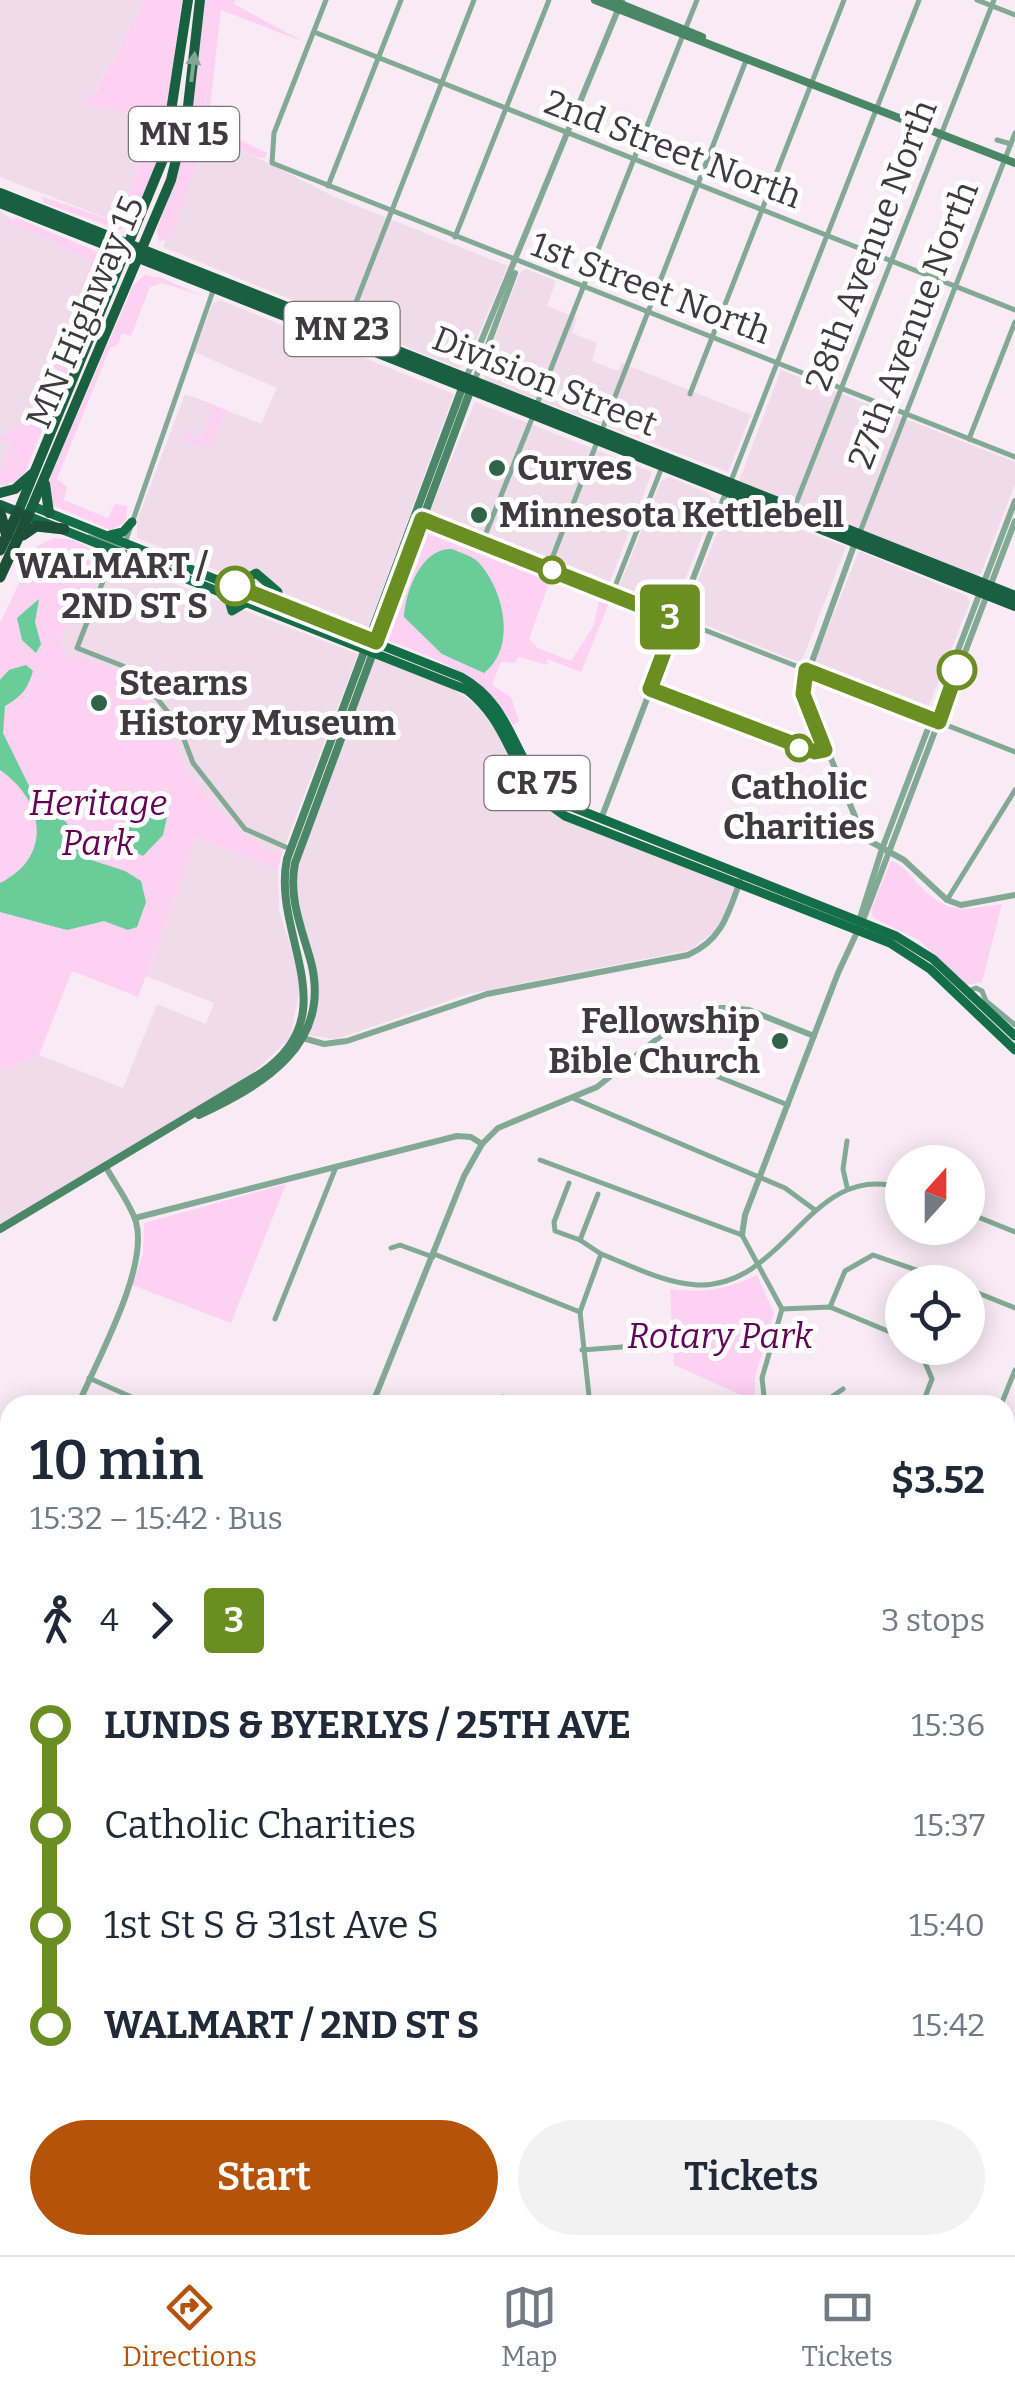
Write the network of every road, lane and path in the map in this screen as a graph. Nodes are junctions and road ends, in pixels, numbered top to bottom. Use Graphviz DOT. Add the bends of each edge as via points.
graph roads {
  1 [pos="188,0"];
  2 [pos="200,0"];
  3 [pos="326,0"];
  4 [pos="401,0"];
  5 [pos="474,0"];
  6 [pos="549,0"];
  7 [pos="595,0"];
  8 [pos="610,0"];
  9 [pos="697,0"];
  10 [pos="844,0"];
  11 [pos="919,0"];
  12 [pos="977,0"];
  13 [pos="993,3"];
  14 [pos="620,4"];
  15 [pos="1015,15"];
  16 [pos="314,32"];
  17 [pos="684,33"];
  18 [pos="378,58"];
  19 [pos="747,58"];
  20 [pos="812,83"];
  21 [pos="441,85"];
  22 [pos="876,109"];
  23 [pos="505,110"];
  24 [pos="1015,133"];
  25 [pos="941,134"];
  26 [pos="569,136"];
  27 [pos="998,140"];
  28 [pos="1010,144"];
  29 [pos="1004,159"];
  30 [pos="634,161"];
  31 [pos="1015,163"];
  32 [pos="328,186"];
  33 [pos="698,186"];
  34 [pos="0,192"];
  35 [pos="0,203"];
  36 [pos="158,211"];
  37 [pos="391,211"];
  38 [pos="762,211"];
  39 [pos="138,224"];
  40 [pos="62,229"];
  41 [pos="98,231"];
  42 [pos="827,236"];
  43 [pos="455,237"];
  44 [pos="134,252"];
  45 [pos="518,262"];
  46 [pos="892,262"];
  47 [pos="198,271"];
  48 [pos="180,277"];
  49 [pos="955,286"];
  50 [pos="583,288"];
  51 [pos="214,290"];
  52 [pos="122,295"];
  53 [pos="108,300"];
  54 [pos="1015,310"];
  55 [pos="648,313"];
  56 [pos="1015,322"];
  57 [pos="345,330"];
  58 [pos="712,338"];
  59 [pos="776,364"];
  60 [pos="468,385"];
  61 [pos="842,389"];
  62 [pos="690,394"];
  63 [pos="534,411"];
  64 [pos="905,414"];
  65 [pos="599,437"];
  66 [pos="969,440"];
  67 [pos="1015,458"];
  68 [pos="662,467"];
  69 [pos="41,473"];
  70 [pos="728,488"];
  71 [pos="0,493"];
  72 [pos="1015,501"];
  73 [pos="0,505"];
  74 [pos="25,509"];
  75 [pos="794,509"];
  76 [pos="48,512"];
  77 [pos="0,513"];
  78 [pos="418,518"];
  79 [pos="1015,521"];
  80 [pos="132,522"];
  81 [pos="64,530"];
  82 [pos="83,537"];
  83 [pos="12,539"];
  84 [pos="857,539"];
  85 [pos="106,540"];
  86 [pos="482,543"];
  87 [pos="125,548"];
  88 [pos="0,550"];
  89 [pos="110,564"];
  90 [pos="548,569"];
  91 [pos="0,578"];
  92 [pos="235,586"];
  93 [pos="985,589"];
  94 [pos="612,594"];
  95 [pos="1015,596"];
  96 [pos="250,597"];
  97 [pos="1015,606"];
  98 [pos="676,620"];
  99 [pos="370,645"];
  100 [pos="806,670"];
  101 [pos="650,689"];
  102 [pos="936,721"];
  103 [pos="825,750"];
  104 [pos="1015,752"];
  105 [pos="1015,790"];
  106 [pos="599,824"];
  107 [pos="290,849"];
  108 [pos="885,850"];
  109 [pos="740,879"];
  110 [pos="1015,895"];
  111 [pos="946,900"];
  112 [pos="858,925"];
  113 [pos="964,993"];
  114 [pos="1015,1025"];
  115 [pos="814,1036"];
  116 [pos="1015,1036"];
  117 [pos="299,1037"];
  118 [pos="647,1048"];
  119 [pos="1015,1050"];
  120 [pos="575,1100"];
  121 [pos="788,1105"];
  122 [pos="847,1141"];
  123 [pos="482,1144"];
  124 [pos="540,1160"];
  125 [pos="106,1167"];
  126 [pos="336,1167"];
  127 [pos="760,1176"];
  128 [pos="569,1183"];
  129 [pos="885,1185"];
  130 [pos="847,1187"];
  131 [pos="598,1194"];
  132 [pos="814,1210"];
  133 [pos="135,1218"];
  134 [pos="985,1220"];
  135 [pos="0,1229"];
  136 [pos="1015,1232"];
  137 [pos="742,1235"];
  138 [pos="580,1240"];
  139 [pos="391,1248"];
  140 [pos="602,1254"];
  141 [pos="433,1256"];
  142 [pos="902,1265"];
  143 [pos="758,1266"];
  144 [pos="985,1296"];
  145 [pos="830,1307"];
  146 [pos="782,1308"];
  147 [pos="1015,1308"];
  148 [pos="580,1312"];
  149 [pos="275,1319"];
  150 [pos="885,1330"];
  151 [pos="635,1346"];
  152 [pos="582,1350"];
  153 [pos="930,1365"];
  154 [pos="1015,1370"];
  155 [pos="89,1378"];
  156 [pos="1013,1381"];
  157 [pos="843,1389"];
  158 [pos="82,1395"];
  159 [pos="127,1395"];
  160 [pos="376,1395"];
  161 [pos="589,1395"];
  162 [pos="764,1395"];
  163 [pos="834,1395"];
  164 [pos="926,1395"];
  1 -- 39 [label="highway, MN Highway 15 / MN 15" via="171,129"];
  36 -- 2 [label="highway, MN Highway 15 / MN 15, one-way" via="184,132"];
  3 -- 16 [label="street"];
  4 -- 18 [label="street"];
  5 -- 21 [label="street"];
  6 -- 23 [label="street"];
  7 -- 14 [label="main road"];
  8 -- 14 [label="main road"];
  9 -- 17 [label="street"];
  10 -- 20 [label="street"];
  11 -- 22 [label="street"];
  12 -- 13 [label="street"];
  13 -- 15 [label="street"];
  13 -- 25 [label="street, 28th Avenue North"];
  14 -- 17 [label="main road"];
  14 -- 26 [label="street"];
  16 -- 18 [label="street, 2nd Street North"];
  16 -- 32 [label="street, 1st Street North" via="270,161"];
  17 -- 19 [label="main road"];
  17 -- 30 [label="street"];
  18 -- 21 [label="street, 2nd Street North"];
  18 -- 32 [label="street"];
  19 -- 20 [label="main road"];
  19 -- 33 [label="street"];
  20 -- 22 [label="main road"];
  20 -- 38 [label="street"];
  21 -- 23 [label="street, 2nd Street North"];
  21 -- 37 [label="street"];
  22 -- 25 [label="main road"];
  22 -- 42 [label="street"];
  23 -- 26 [label="street, 2nd Street North"];
  23 -- 43 [label="street"];
  24 -- 28 [label="street, 27th Avenue North"];
  25 -- 29 [label="main road"];
  25 -- 46 [label="street, 28th Avenue North"];
  26 -- 30 [label="street, 2nd Street North"];
  26 -- 45 [label="street"];
  27 -- 28 [label="street"];
  28 -- 29 [label="street, 27th Avenue North"];
  29 -- 31 [label="main road"];
  29 -- 49 [label="street, 27th Avenue North"];
  30 -- 33 [label="street, 2nd Street North"];
  30 -- 50 [label="street"];
  32 -- 37 [label="street, 1st Street North"];
  33 -- 38 [label="street, 2nd Street North"];
  33 -- 55 [label="street"];
  34 -- 41 [label="highway, Division Street"];
  35 -- 40 [label="highway, Division Street"];
  36 -- 44 [label="highway, MN Highway 15 / MN 15"];
  36 -- 47 [label="highway" via="156,246"];
  37 -- 43 [label="street, 1st Street North"];
  37 -- 57 [label="street"];
  38 -- 42 [label="street, 2nd Street North"];
  38 -- 58 [label="street"];
  39 -- 41 [label="highway" via="124,232"];
  39 -- 44 [label="highway, MN Highway 15 / MN 15"];
  40 -- 44 [label="highway, Division Street"];
  40 -- 53 [label="highway" via="111,257"];
  41 -- 44 [label="highway, Division Street"];
  42 -- 46 [label="street, 2nd Street North"];
  42 -- 59 [label="street"];
  43 -- 45 [label="street, 1st Street North"];
  44 -- 47 [label="highway, Division Street / MN 23"];
  44 -- 48 [label="highway, Division Street / MN 23"];
  44 -- 52 [label="highway, MN Highway 15 / MN 15"];
  44 -- 53 [label="highway, MN Highway 15 / MN 15"];
  45 -- 50 [label="street, 1st Street North"];
  45 -- 60 [label="street"];
  46 -- 49 [label="street, 2nd Street North"];
  46 -- 61 [label="street, 28th Avenue North"];
  47 -- 57 [label="highway, Division Street / MN 23"];
  48 -- 51 [label="highway, Division Street / MN 23"];
  48 -- 52 [label="highway" via="143,273"];
  49 -- 54 [label="street, 2nd Street North"];
  49 -- 64 [label="street, 27th Avenue North"];
  50 -- 55 [label="street, 1st Street North"];
  50 -- 63 [label="street"];
  51 -- 60 [label="highway, Division Street / MN 23"];
  51 -- 80 [label="street"];
  52 -- 69 [label="highway, MN Highway 15 / MN 15"];
  53 -- 69 [label="highway, MN Highway 15 / MN 15"];
  55 -- 58 [label="street, 1st Street North"];
  55 -- 65 [label="street"];
  56 -- 66 [label="street"];
  57 -- 60 [label="highway, Division Street / MN 23"];
  58 -- 59 [label="street, 1st Street North"];
  58 -- 62 [label="street"];
  59 -- 61 [label="street, 1st Street North"];
  59 -- 70 [label="street"];
  60 -- 63 [label="highway, Division Street / MN 23"];
  60 -- 78 [label="main road"];
  61 -- 64 [label="street, 1st Street North"];
  61 -- 75 [label="street, 28th Avenue North"];
  63 -- 65 [label="highway, Division Street / MN 23"];
  63 -- 86 [label="street"];
  64 -- 66 [label="street, 1st Street North"];
  64 -- 84 [label="street, 27th Avenue North"];
  65 -- 68 [label="highway, Division Street / MN 23"];
  65 -- 70 [label="highway, Division Street / MN 23"];
  65 -- 90 [label="street"];
  66 -- 67 [label="street, 1st Street North"];
  68 -- 70 [label="highway, Division Street / MN 23"];
  68 -- 94 [label="street"];
  69 -- 71 [label="highway"];
  69 -- 74 [label="highway, MN Highway 15 / MN 15"];
  69 -- 76 [label="highway"];
  70 -- 75 [label="highway, Division Street / MN 23"];
  70 -- 84 [label="highway, Division Street / MN 23"];
  70 -- 98 [label="street"];
  71 -- 74 [label="highway, CR 75"];
  72 -- 93 [label="street"];
  73 -- 74 [label="highway"];
  74 -- 76 [label="main road, CR 75"];
  74 -- 81 [label="main road, CR 75"];
  74 -- 83 [label="highway, MN Highway 15 / MN 15"];
  75 -- 84 [label="highway, Division Street / MN 23"];
  76 -- 85 [label="main road, CR 75"];
  77 -- 83 [label="highway"];
  78 -- 86 [label="street"];
  78 -- 99 [label="main road"];
  79 -- 93 [label="street"];
  80 -- 85 [label="main road"];
  80 -- 87 [label="street"];
  81 -- 82 [label="main road, CR 75"];
  81 -- 83 [label="highway" via="36,526"];
  82 -- 85 [label="main road, CR 75"];
  82 -- 87 [label="street"];
  83 -- 88 [label="highway, MN Highway 15 / MN 15"];
  83 -- 91 [label="highway, MN Highway 15 / MN 15"];
  84 -- 93 [label="highway, Division Street / MN 23"];
  84 -- 100 [label="street"];
  85 -- 87 [label="main road, CR 75"];
  85 -- 89 [label="main road"];
  86 -- 90 [label="street"];
  87 -- 89 [label="main road"];
  87 -- 92 [label="main road, CR 75"];
  87 -- 96 [label="main road, CR 75" via="210,587"];
  89 -- 107 [label="street" via="77,648 144,682 245,829"];
  90 -- 94 [label="street"];
  92 -- 96 [label="main road, CR 75"];
  92 -- 96 [label="main road" via="256,573 278,592 255,578"];
  93 -- 95 [label="highway, Division Street / MN 23"];
  93 -- 97 [label="highway, Division Street / MN 23"];
  93 -- 102 [label="street"];
  94 -- 98 [label="street"];
  96 -- 99 [label="main road, CR 75"];
  98 -- 100 [label="street"];
  98 -- 101 [label="street"];
  99 -- 106 [label="main road, CR 75" via="462,677 488,693 538,784"];
  99 -- 107 [label="main road"];
  99 -- 117 [label="main road" via="294,869 294,902 314,983 312,1014"];
  100 -- 102 [label="street"];
  100 -- 103 [label="street" via="803,694"];
  101 -- 103 [label="street" via="804,750"];
  101 -- 106 [label="street"];
  102 -- 104 [label="street"];
  102 -- 108 [label="street"];
  103 -- 108 [label="street" via="864,838"];
  105 -- 111 [label="street"];
  106 -- 109 [label="main road, CR 75"];
  107 -- 117 [label="main road" via="284,895 305,982"];
  108 -- 111 [label="street"];
  108 -- 112 [label="street"];
  109 -- 112 [label="main road, CR 75"];
  109 -- 117 [label="street" via="724,926 708,946 688,956 487,994 346,1042"];
  110 -- 111 [label="street" via="961,906"];
  112 -- 113 [label="main road, CR 75" via="916,947"];
  112 -- 115 [label="street"];
  112 -- 119 [label="main road, CR 75" via="930,970"];
  113 -- 114 [label="street" via="982,991"];
  113 -- 116 [label="main road, CR 75"];
  115 -- 118 [label="street" via="749,1010 712,1008 682,1019"];
  115 -- 121 [label="street"];
  117 -- 125 [label="main road" via="268,1068"];
  118 -- 120 [label="street"];
  118 -- 121 [label="street"];
  120 -- 123 [label="street" via="515,1119"];
  120 -- 127 [label="street"];
  121 -- 127 [label="street"];
  122 -- 130 [label="street"];
  123 -- 126 [label="street" via="457,1136"];
  123 -- 141 [label="street"];
  124 -- 137 [label="street"];
  125 -- 133 [label="street"];
  125 -- 135 [label="main road"];
  126 -- 133 [label="street"];
  126 -- 149 [label="street"];
  127 -- 132 [label="street"];
  127 -- 137 [label="street"];
  128 -- 138 [label="street" via="554,1227"];
  129 -- 130 [label="street"];
  130 -- 132 [label="street"];
  131 -- 138 [label="street"];
  132 -- 143 [label="street"];
  133 -- 155 [label="street" via="140,1242 133,1271"];
  134 -- 136 [label="street"];
  137 -- 143 [label="street"];
  138 -- 140 [label="street"];
  139 -- 141 [label="street"];
  140 -- 143 [label="street" via="700,1285"];
  140 -- 148 [label="street"];
  141 -- 148 [label="street"];
  141 -- 160 [label="street"];
  142 -- 145 [label="street" via="873,1255 845,1271"];
  143 -- 146 [label="street"];
  144 -- 147 [label="street"];
  145 -- 146 [label="street"];
  145 -- 150 [label="street"];
  146 -- 162 [label="street" via="762,1378"];
  148 -- 152 [label="street"];
  151 -- 152 [label="street"];
  152 -- 161 [label="street"];
  153 -- 164 [label="street"];
  154 -- 156 [label="street"];
  155 -- 158 [label="street"];
  155 -- 159 [label="street"];
  157 -- 163 [label="street"];
}
